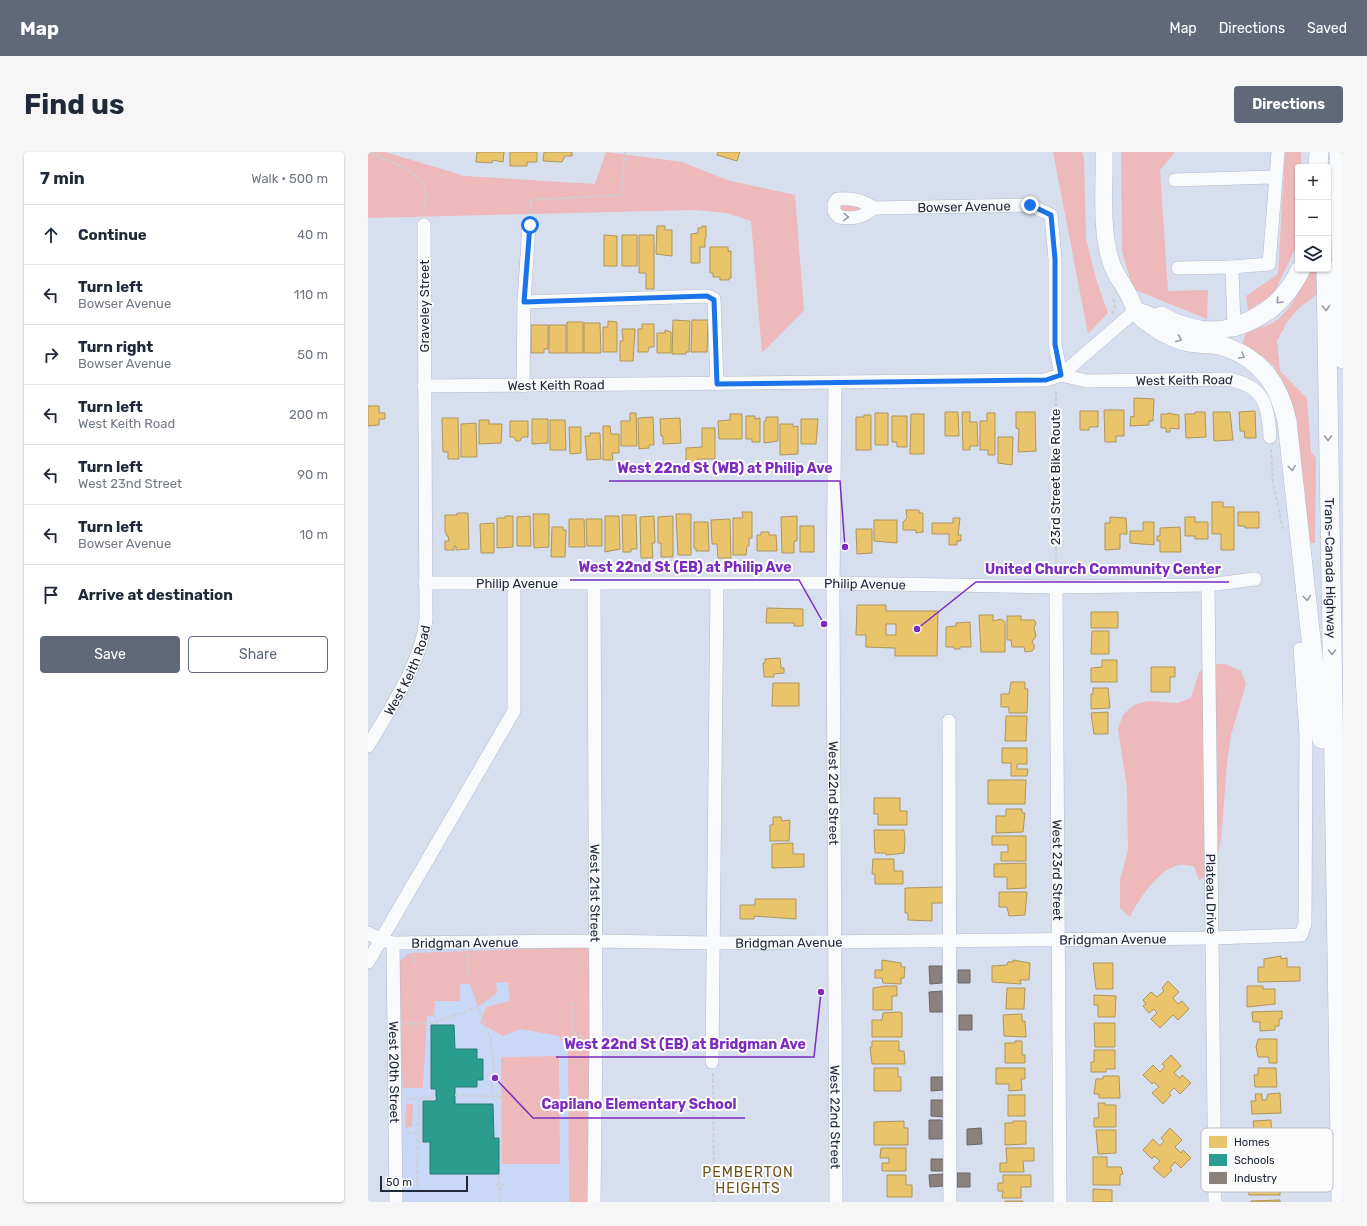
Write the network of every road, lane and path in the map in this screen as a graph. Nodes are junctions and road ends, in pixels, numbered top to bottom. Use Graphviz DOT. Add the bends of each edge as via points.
graph roads {
  1 [pos="370,152"];
  2 [pos="625,152"];
  3 [pos="1104,152"];
  4 [pos="1278,152"];
  5 [pos="1319,152"];
  6 [pos="1324,152"];
  7 [pos="1339,152"];
  8 [pos="1318,164"];
  9 [pos="1324,164"];
  10 [pos="1276,177"];
  11 [pos="1175,180"];
  12 [pos="531,200"];
  13 [pos="874,208"];
  14 [pos="424,225"];
  15 [pos="530,225"];
  16 [pos="1232,267"];
  17 [pos="1178,268"];
  18 [pos="1299,272"];
  19 [pos="1326,272"];
  20 [pos="1122,281"];
  21 [pos="524,302"];
  22 [pos="1135,311"];
  23 [pos="1170,320"];
  24 [pos="1234,327"];
  25 [pos="1343,359"];
  26 [pos="1061,375"];
  27 [pos="835,383"];
  28 [pos="717,384"];
  29 [pos="424,386"];
  30 [pos="523,386"];
  31 [pos="1055,392"];
  32 [pos="1270,437"];
  33 [pos="1255,579"];
  34 [pos="425,583"];
  35 [pos="514,583"];
  36 [pos="833,583"];
  37 [pos="594,584"];
  38 [pos="717,584"];
  39 [pos="1208,585"];
  40 [pos="1056,587"];
  41 [pos="1300,649"];
  42 [pos="949,721"];
  43 [pos="368,746"];
  44 [pos="368,933"];
  45 [pos="1212,938"];
  46 [pos="1057,939"];
  47 [pos="595,941"];
  48 [pos="835,941"];
  49 [pos="949,941"];
  50 [pos="387,942"];
  51 [pos="714,943"];
  52 [pos="467,952"];
  53 [pos="414,955"];
  54 [pos="368,962"];
  55 [pos="1337,962"];
  56 [pos="415,964"];
  57 [pos="468,977"];
  58 [pos="572,1002"];
  59 [pos="434,1015"];
  60 [pos="438,1022"];
  61 [pos="404,1024"];
  62 [pos="586,1038"];
  63 [pos="712,1062"];
  64 [pos="455,1095"];
  65 [pos="491,1096"];
  66 [pos="501,1097"];
  67 [pos="419,1098"];
  68 [pos="436,1098"];
  69 [pos="404,1099"];
  70 [pos="1214,1128"];
  71 [pos="403,1133"];
  72 [pos="418,1133"];
  73 [pos="499,1175"];
  74 [pos="495,1184"];
  75 [pos="500,1185"];
  76 [pos="506,1185"];
  77 [pos="417,1186"];
  78 [pos="1215,1192"];
  79 [pos="396,1202"];
  80 [pos="500,1202"];
  81 [pos="594,1202"];
  82 [pos="714,1202"];
  83 [pos="836,1202"];
  84 [pos="950,1202"];
  85 [pos="1060,1202"];
  86 [pos="1215,1202"];
  87 [pos="1341,1202"];
  1 -- 14 [label="path" via="414,174 424,183"];
  2 -- 12 [label="path" via="621,194"];
  3 -- 20 [label="main road" via="1107,245 1111,263"];
  4 -- 10 [label="street"];
  5 -- 8 [label="highway"];
  6 -- 9 [label="highway"];
  7 -- 25 [label="highway"];
  10 -- 11 [label="street"];
  10 -- 16 [label="street" via="1269,264"];
  13 -- 26 [label="street, Bowser Avenue" via="1030,205 1051,215 1055,259 1055,344"];
  14 -- 29 [label="street, Graveley Street"];
  15 -- 21 [label="street"];
  16 -- 17 [label="street"];
  16 -- 24 [label="street"];
  18 -- 24 [label="highway, one-way" via="1275,306 1248,323"];
  19 -- 55 [label="highway, Trans-Canada Highway, one-way"];
  20 -- 22 [label="main road"];
  20 -- 23 [label="main road" via="1156,312"];
  21 -- 28 [label="street" via="707,296 714,300"];
  21 -- 30 [label="street"];
  22 -- 23 [label="main road" via="1143,312 1160,321"];
  22 -- 26 [label="street, West Keith Road"];
  22 -- 55 [label="highway, one-way" via="1149,322 1184,341 1225,347 1251,361 1271,379 1283,405 1317,679"];
  23 -- 24 [label="main road" via="1207,331"];
  26 -- 27 [label="street, West Keith Road" via="1046,380"];
  26 -- 32 [label="street, West Keith Road" via="1087,381 1239,381 1255,389 1264,402 1268,411"];
  27 -- 28 [label="street, West Keith Road"];
  27 -- 36 [label="street, West 22nd Street"];
  28 -- 30 [label="street, West Keith Road"];
  29 -- 30 [label="street, West Keith Road"];
  29 -- 34 [label="street, West Keith Road"];
  31 -- 40 [label="path, 23rd Street Bike Route"];
  33 -- 39 [label="street, Philip Avenue"];
  34 -- 35 [label="street, Philip Avenue"];
  34 -- 43 [label="street, West Keith Road" via="426,620 420,650 410,674"];
  35 -- 37 [label="street, Philip Avenue"];
  35 -- 50 [label="street" via="514,711"];
  36 -- 38 [label="street, Philip Avenue"];
  36 -- 40 [label="street, Philip Avenue"];
  36 -- 48 [label="street, West 22nd Street"];
  37 -- 38 [label="street, Philip Avenue"];
  37 -- 47 [label="street, West 21st Street"];
  38 -- 51 [label="street"];
  39 -- 40 [label="street, Philip Avenue"];
  39 -- 45 [label="street, Plateau Drive"];
  40 -- 46 [label="street, West 23rd Street"];
  41 -- 45 [label="street, Bridgman Avenue" via="1306,734 1305,924 1301,935"];
  42 -- 49 [label="street"];
  44 -- 50 [label="street, Bridgman Avenue"];
  45 -- 46 [label="street, Bridgman Avenue"];
  45 -- 70 [label="street, Plateau Drive"];
  46 -- 49 [label="street, Bridgman Avenue"];
  46 -- 85 [label="street, West 23rd Street"];
  47 -- 50 [label="street, Bridgman Avenue"];
  47 -- 51 [label="street, Bridgman Avenue"];
  47 -- 81 [label="street, West 21st Street"];
  48 -- 49 [label="street, Bridgman Avenue"];
  48 -- 51 [label="street, Bridgman Avenue"];
  48 -- 83 [label="street, West 22nd Street"];
  49 -- 84 [label="street"];
  50 -- 54 [label="street"];
  50 -- 79 [label="street, West 20th Street"];
  51 -- 63 [label="street"];
  52 -- 57 [label="path"];
  53 -- 56 [label="path"];
  55 -- 87 [label="highway, Trans-Canada Highway"];
  58 -- 62 [label="path" via="572,1031"];
  59 -- 60 [label="path"];
  60 -- 61 [label="path"];
  60 -- 65 [label="path" via="478,1007 490,1037 494,1068"];
  63 -- 82 [label="path"];
  64 -- 65 [label="path"];
  65 -- 66 [label="path"];
  67 -- 68 [label="path"];
  67 -- 69 [label="path"];
  67 -- 72 [label="path"];
  71 -- 72 [label="path"];
  72 -- 77 [label="path"];
  73 -- 75 [label="path"];
  74 -- 75 [label="path"];
  75 -- 76 [label="path"];
  75 -- 80 [label="path"];
  78 -- 86 [label="street, Plateau Drive"];
}
